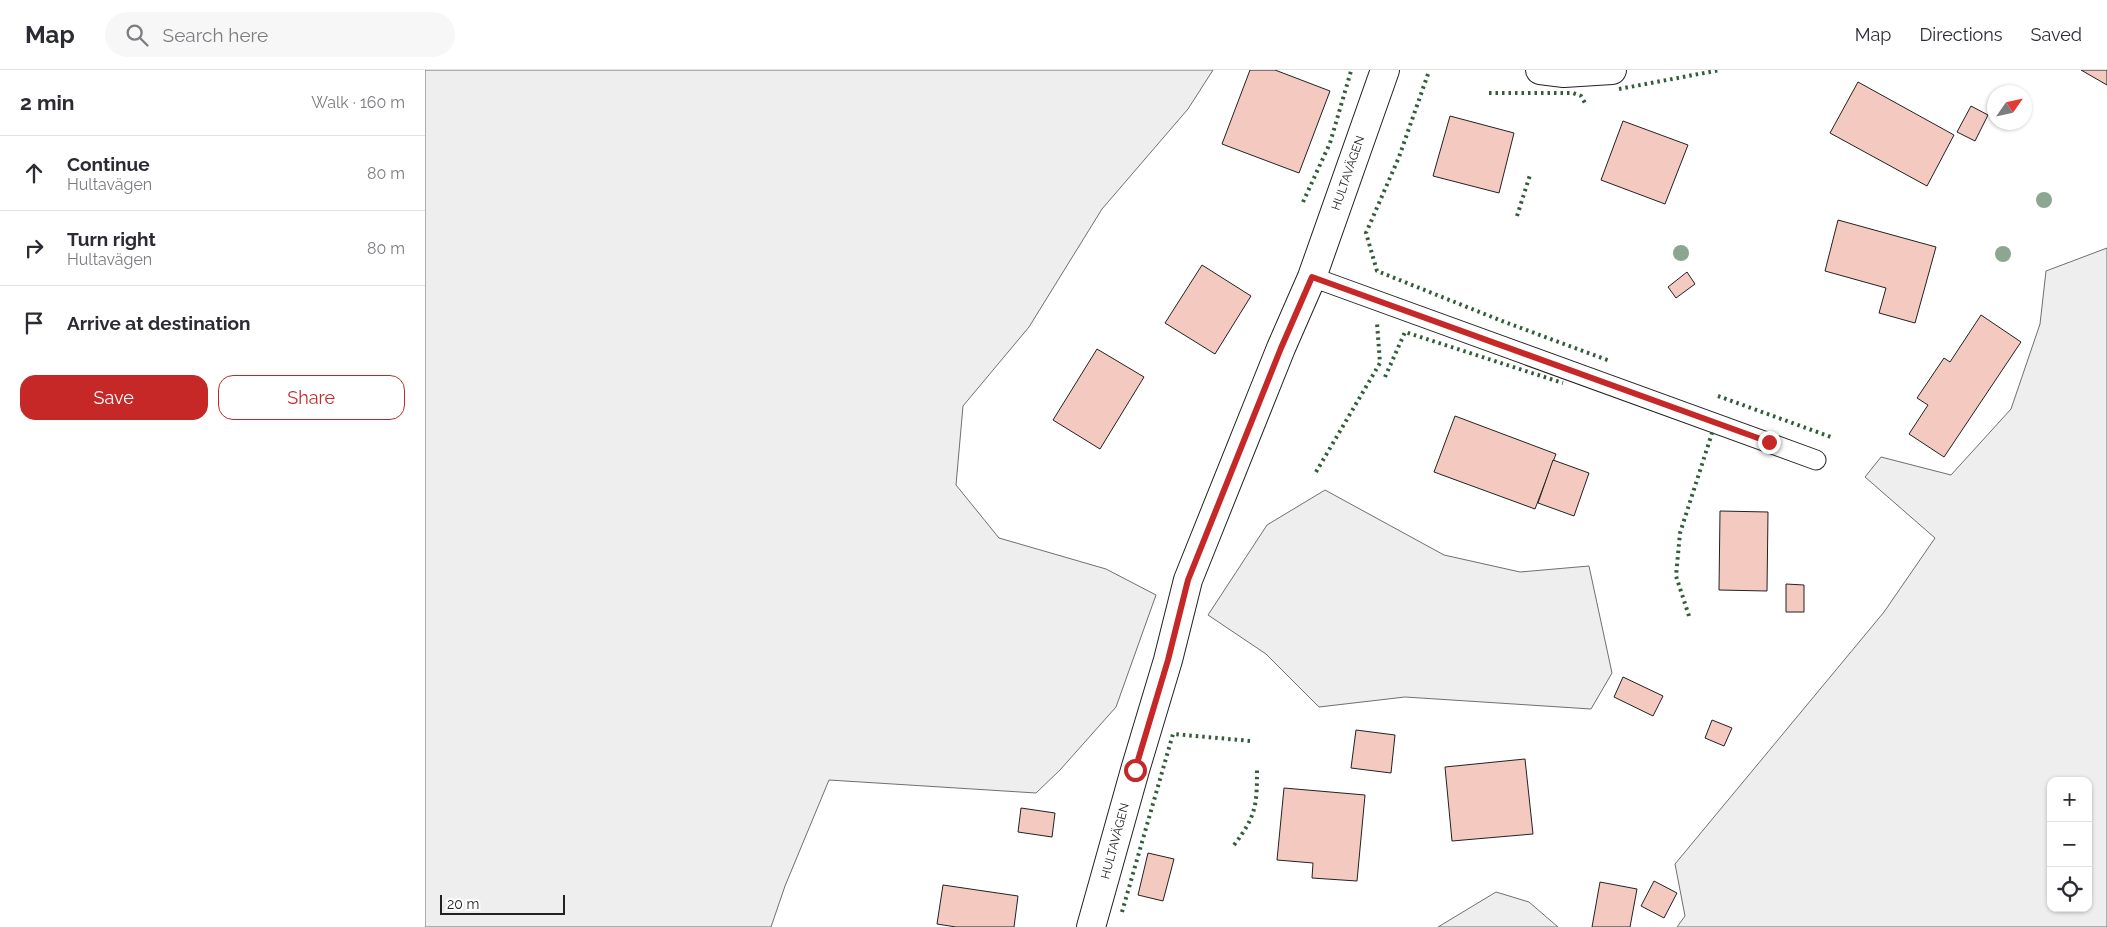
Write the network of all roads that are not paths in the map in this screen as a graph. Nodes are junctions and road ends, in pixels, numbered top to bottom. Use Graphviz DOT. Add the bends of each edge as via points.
graph roads {
  1 [pos="1385,70"];
  2 [pos="1541,70"];
  3 [pos="1612,70"];
  4 [pos="1312,277"];
  5 [pos="1816,460"];
  6 [pos="1091,927"];
  1 -- 4 [label="street, HULTAVÄGEN"];
  2 -- 3 [label="street" via="1564,73"];
  4 -- 5 [label="lane"];
  4 -- 6 [label="street, HULTAVÄGEN" via="1188,580"];
}
